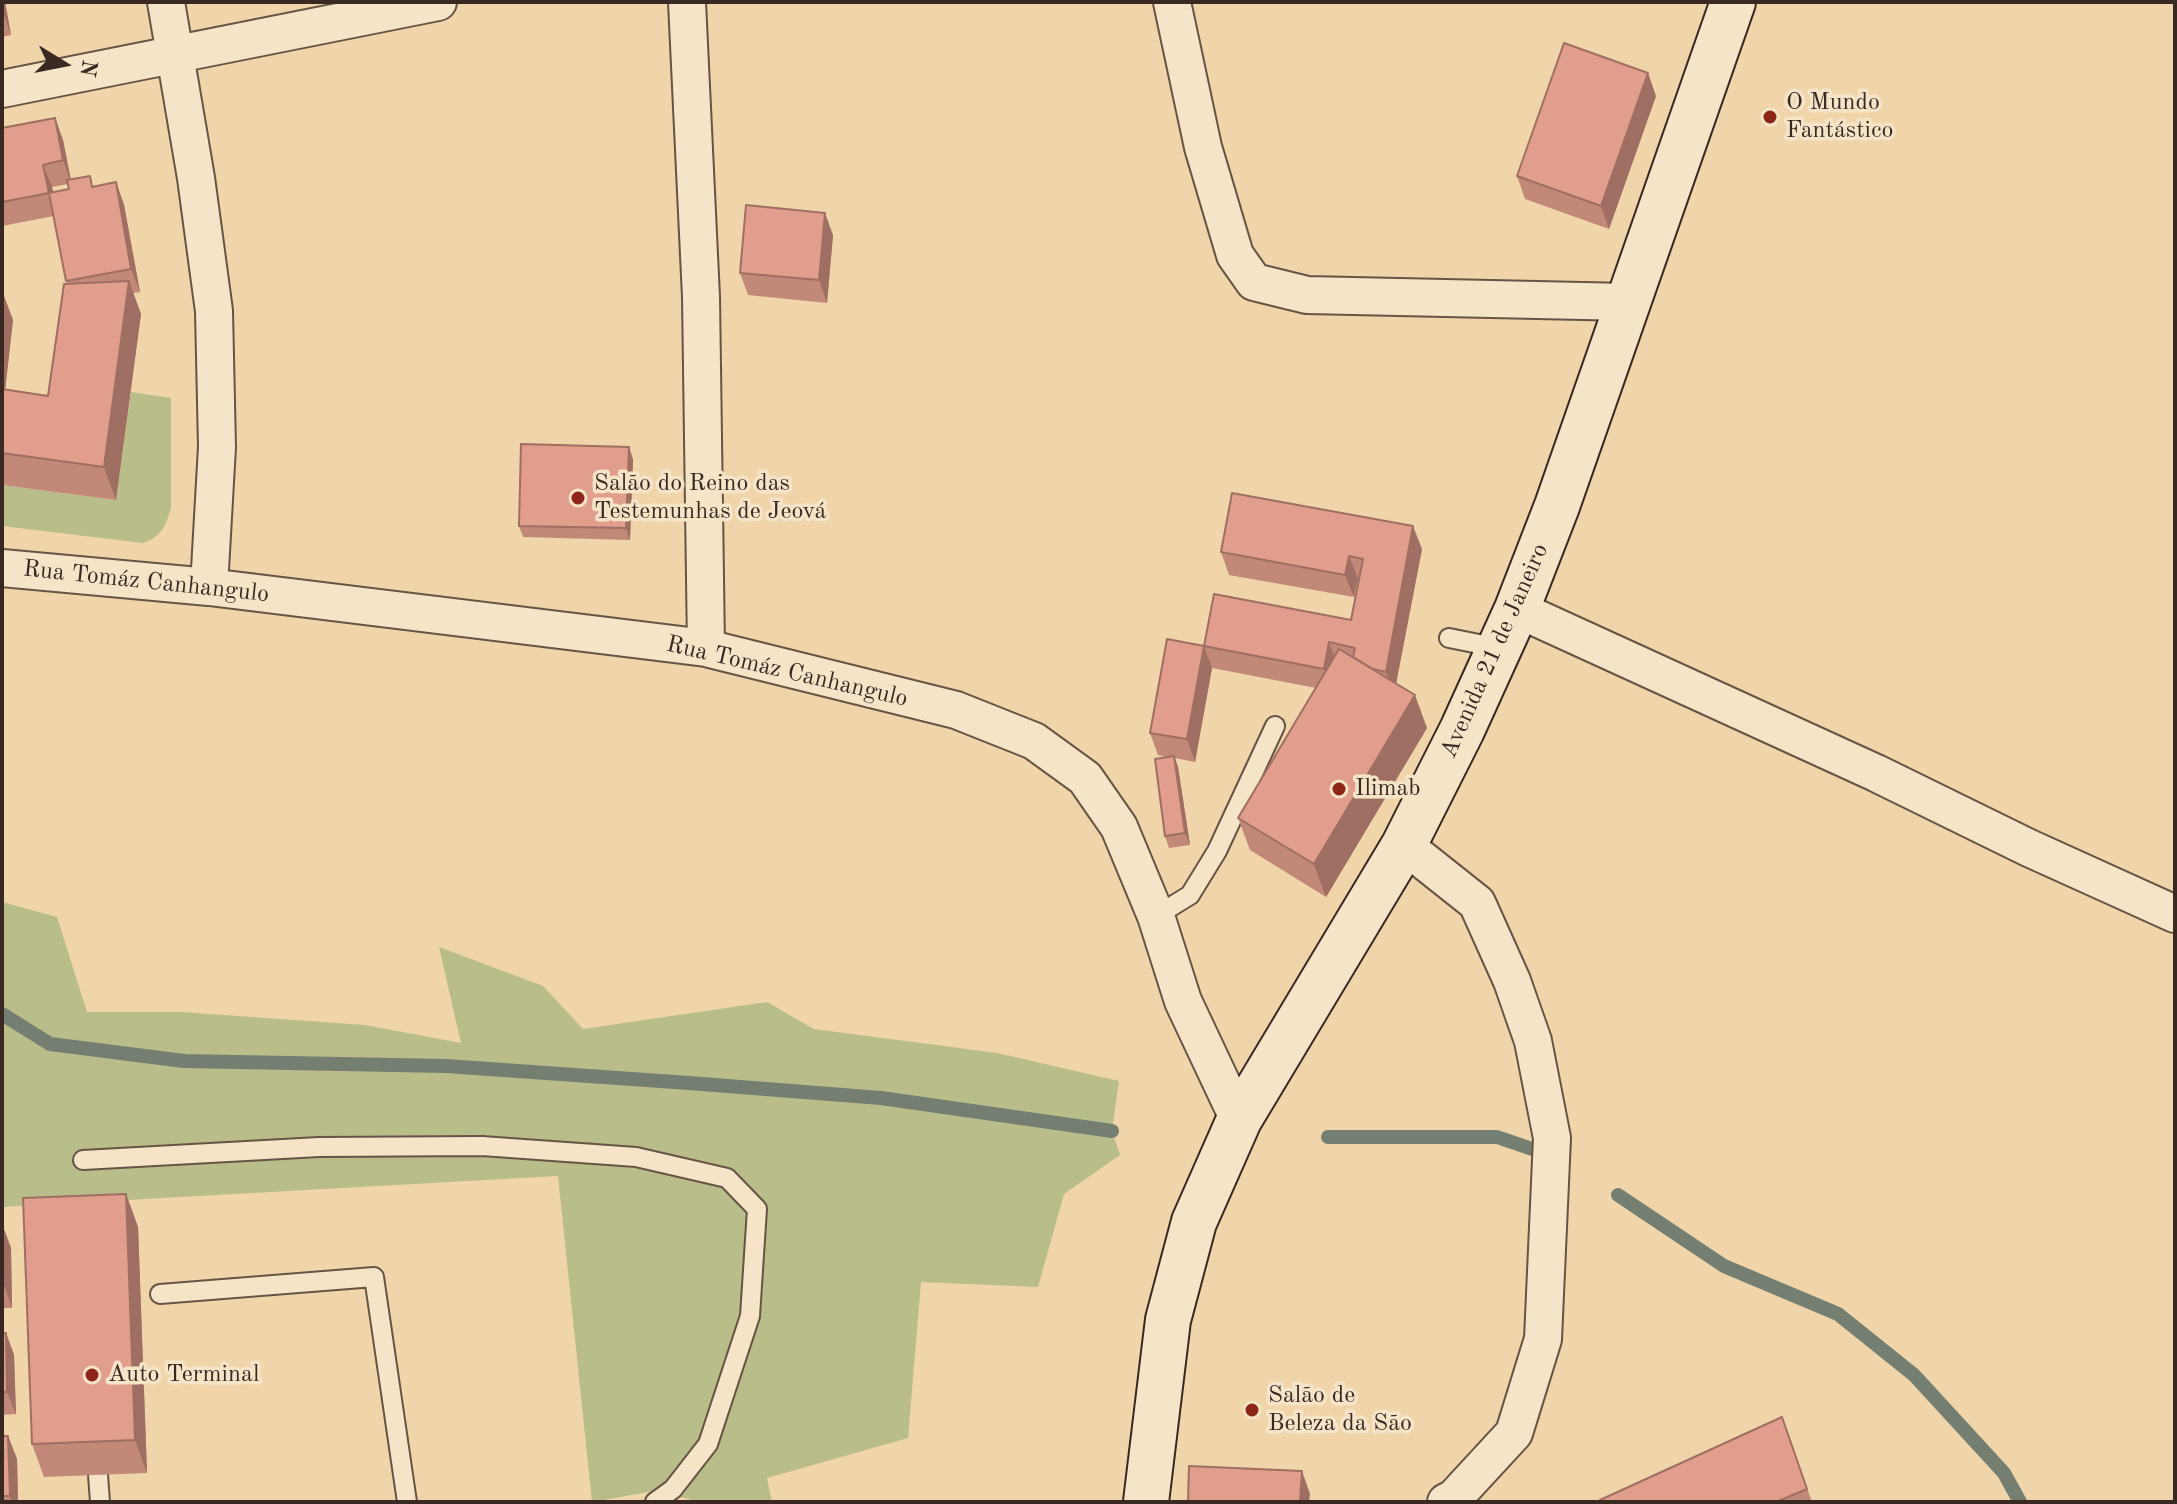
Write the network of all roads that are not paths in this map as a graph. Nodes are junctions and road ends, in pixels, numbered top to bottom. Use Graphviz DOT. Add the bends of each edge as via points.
graph roads {
  1 [pos="166,2"];
  2 [pos="438,2"];
  3 [pos="687,2"];
  4 [pos="1172,2"];
  5 [pos="1733,2"];
  6 [pos="175,56"];
  7 [pos="2,89"];
  8 [pos="1629,302"];
  9 [pos="2,568"];
  10 [pos="209,587"];
  11 [pos="1517,609"];
  12 [pos="1449,638"];
  13 [pos="706,648"];
  14 [pos="1499,648"];
  15 [pos="1275,726"];
  16 [pos="1404,845"];
  17 [pos="2175,914"];
  18 [pos="1156,916"];
  19 [pos="1239,1120"];
  20 [pos="83,1160"];
  21 [pos="160,1294"];
  22 [pos="98,1475"];
  23 [pos="1452,1501"];
  24 [pos="100,1502"];
  25 [pos="407,1502"];
  26 [pos="655,1502"];
  27 [pos="1146,1502"];
  1 -- 6 [label="street"];
  2 -- 6 [label="street"];
  3 -- 13 [label="street" via="701,297"];
  4 -- 8 [label="street" via="1203,147 1235,255 1254,282 1307,295"];
  5 -- 8 [label="main road, Avenida 21 de Janeiro"];
  6 -- 7 [label="street"];
  6 -- 10 [label="street" via="214,311 217,447"];
  8 -- 11 [label="main road, Avenida 21 de Janeiro"];
  9 -- 10 [label="street, Rua Tomáz Canhangulo"];
  10 -- 13 [label="street, Rua Tomáz Canhangulo"];
  11 -- 14 [label="main road, Avenida 21 de Janeiro"];
  11 -- 17 [label="street"];
  12 -- 14 [label="lane"];
  13 -- 18 [label="street, Rua Tomáz Canhangulo" via="956,710 1034,741 1085,778 1119,827"];
  14 -- 16 [label="main road, Avenida 21 de Janeiro"];
  15 -- 18 [label="lane" via="1217,851 1190,895"];
  16 -- 19 [label="main road, Avenida 21 de Janeiro"];
  16 -- 23 [label="street" via="1477,903 1533,1041 1552,1138 1543,1339 1514,1433"];
  18 -- 19 [label="street, Rua Tomáz Canhangulo" via="1183,1001"];
  19 -- 27 [label="main road, Avenida 21 de Janeiro" via="1194,1222 1168,1320"];
  20 -- 26 [label="lane" via="319,1147 482,1146 636,1157 727,1178 757,1209 750,1316 708,1444 673,1489"];
  21 -- 25 [label="lane" via="374,1277"];
  22 -- 24 [label="lane"];
}
